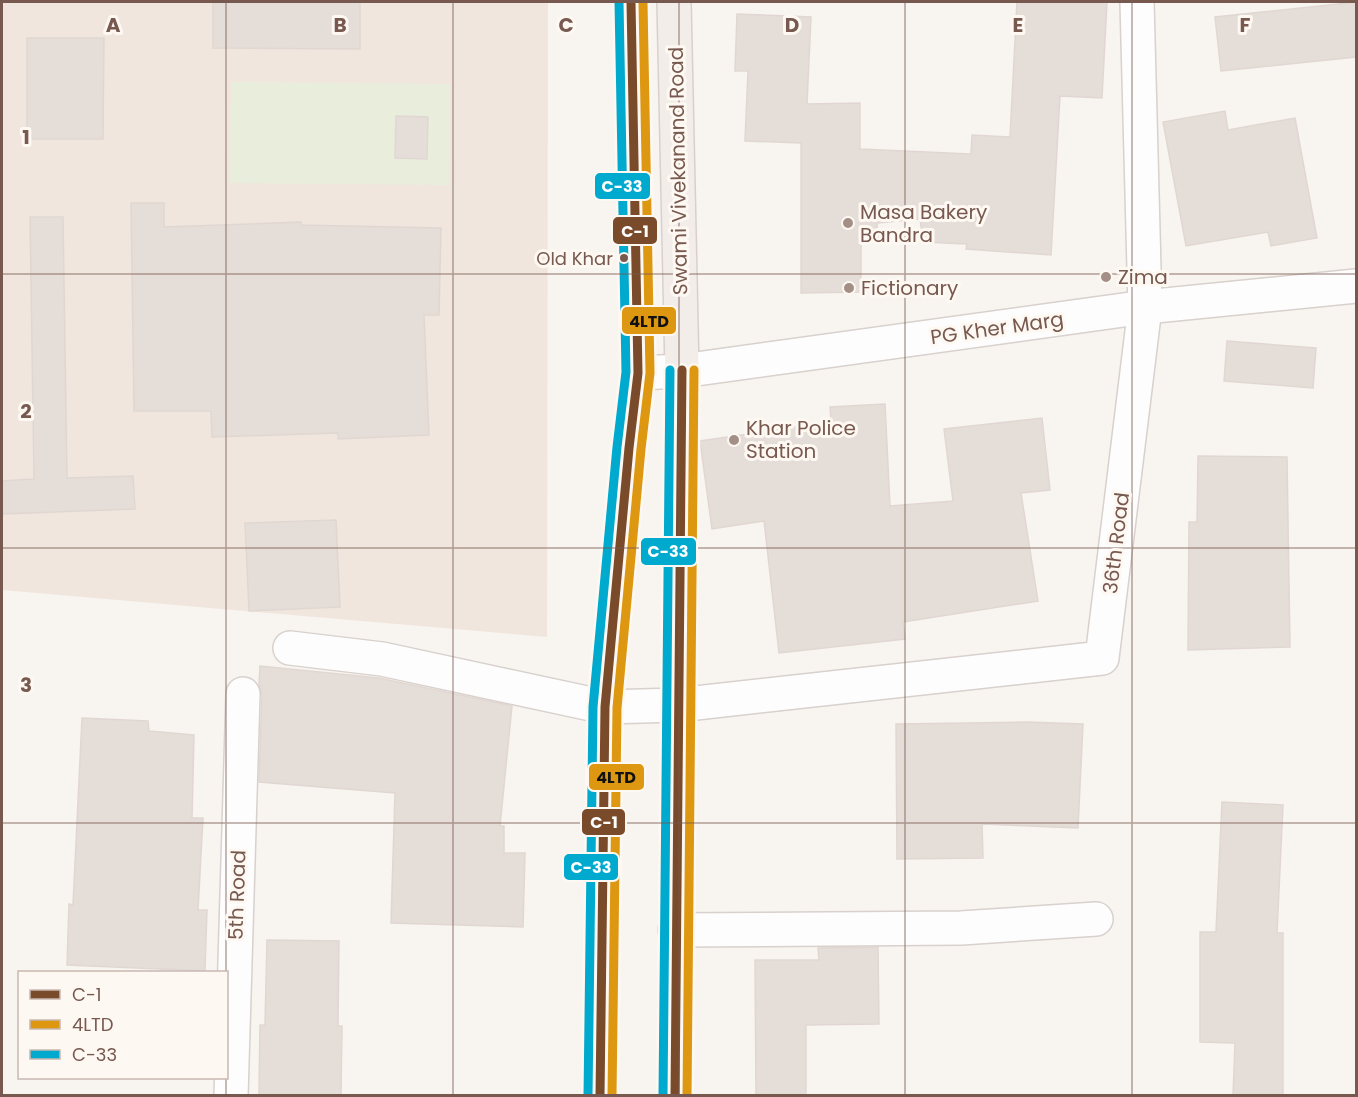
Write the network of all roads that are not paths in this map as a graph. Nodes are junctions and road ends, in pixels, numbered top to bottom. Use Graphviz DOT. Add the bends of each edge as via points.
graph roads {
  1 [pos="631,2"];
  2 [pos="674,2"];
  3 [pos="1137,2"];
  4 [pos="1356,286"];
  5 [pos="1145,308"];
  6 [pos="682,371"];
  7 [pos="638,373"];
  8 [pos="290,648"];
  9 [pos="243,694"];
  10 [pos="678,705"];
  11 [pos="605,707"];
  12 [pos="1096,919"];
  13 [pos="675,930"];
  14 [pos="231,1095"];
  15 [pos="600,1095"];
  16 [pos="675,1095"];
  1 -- 7 [label="main road"];
  2 -- 6 [label="main road, Swami Vivekanand Road"];
  3 -- 5 [label="street, 36th Road"];
  4 -- 5 [label="street, PG Kher Marg"];
  5 -- 6 [label="street, PG Kher Marg"];
  5 -- 10 [label="street, 36th Road" via="1102,658"];
  6 -- 7 [label="street, PG Kher Marg"];
  6 -- 10 [label="main road, Swami Vivekanand Road"];
  7 -- 11 [label="main road"];
  8 -- 11 [label="street" via="382,659"];
  9 -- 14 [label="street, 5th Road"];
  10 -- 11 [label="street"];
  10 -- 13 [label="main road, Swami Vivekanand Road"];
  11 -- 15 [label="main road"];
  12 -- 13 [label="street" via="961,928"];
  13 -- 16 [label="main road, Swami Vivekanand Road"];
}
